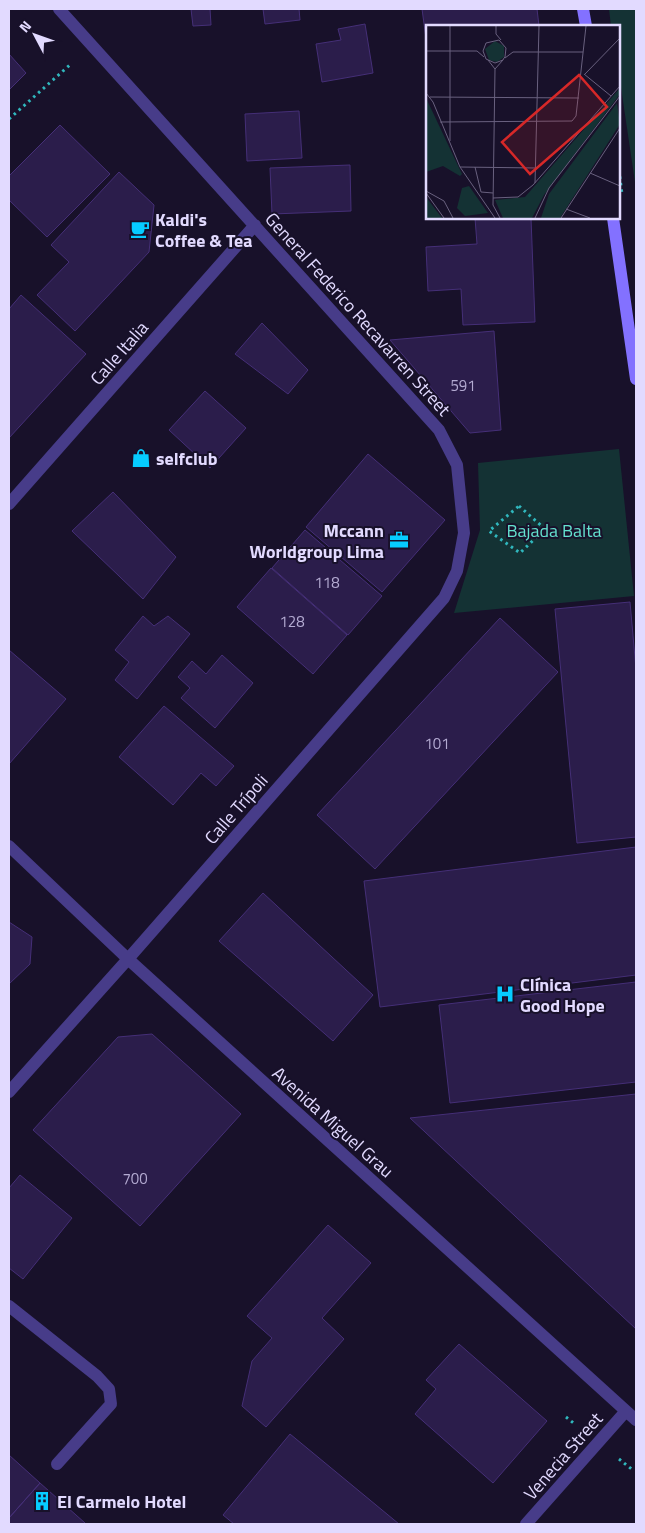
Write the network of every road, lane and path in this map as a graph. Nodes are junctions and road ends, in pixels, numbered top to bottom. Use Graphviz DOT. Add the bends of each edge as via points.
graph roads {
  1 [pos="59,9"];
  2 [pos="583,9"];
  3 [pos="586,25"];
  4 [pos="92,46"];
  5 [pos="9,119"];
  6 [pos="613,219"];
  7 [pos="255,225"];
  8 [pos="636,379"];
  9 [pos="9,504"];
  10 [pos="489,531"];
  11 [pos="464,533"];
  12 [pos="9,846"];
  13 [pos="128,959"];
  14 [pos="9,1092"];
  15 [pos="9,1306"];
  16 [pos="631,1408"];
  17 [pos="636,1420"];
  18 [pos="57,1464"];
  19 [pos="526,1524"];
  1 -- 4 [label="street, General Federico Recavarren Street"];
  2 -- 3 [label="main road"];
  4 -- 5 [label="path"];
  4 -- 7 [label="street, General Federico Recavarren Street"];
  6 -- 8 [label="main road"];
  7 -- 9 [label="street, Calle Italia"];
  7 -- 11 [label="street, General Federico Recavarren Street" via="439,430 456,465"];
  10 -- 10 [label="path" via="520,553 545,529 519,506"];
  11 -- 13 [label="street, Calle Trípoli" via="457,571 444,598"];
  12 -- 13 [label="street, Avenida Miguel Grau"];
  13 -- 14 [label="street, Calle Trípoli"];
  13 -- 16 [label="street, Avenida Miguel Grau"];
  15 -- 18 [label="street" via="110,1389 111,1404"];
  16 -- 17 [label="street, Avenida Miguel Grau"];
  16 -- 19 [label="street, Venecia Street"];
}
